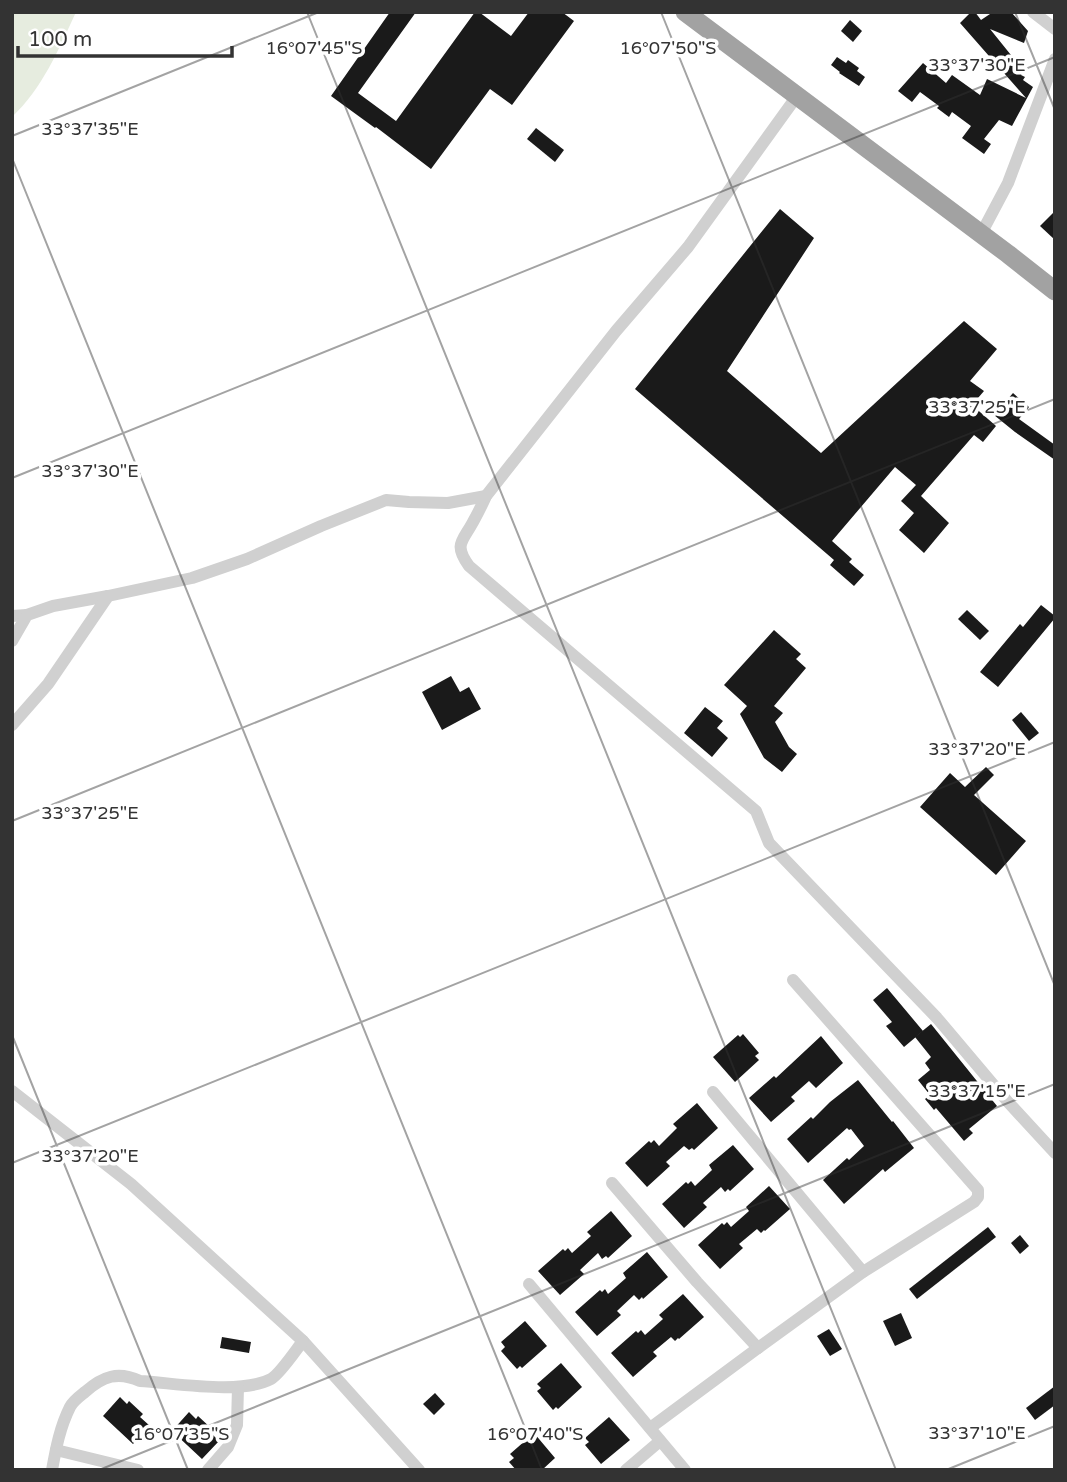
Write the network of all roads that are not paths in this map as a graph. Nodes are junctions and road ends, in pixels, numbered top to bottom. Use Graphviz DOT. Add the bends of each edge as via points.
graph roads {
  1 [pos="685,12"];
  2 [pos="1033,12"];
  3 [pos="1055,29"];
  4 [pos="1055,59"];
  5 [pos="797,96"];
  6 [pos="981,234"];
  7 [pos="1055,290"];
  8 [pos="486,496"];
  9 [pos="108,596"];
  10 [pos="27,615"];
  11 [pos="12,616"];
  12 [pos="12,641"];
  13 [pos="12,724"];
  14 [pos="793,980"];
  15 [pos="12,1091"];
  16 [pos="713,1092"];
  17 [pos="1055,1153"];
  18 [pos="612,1183"];
  19 [pos="863,1272"];
  20 [pos="529,1284"];
  21 [pos="303,1341"];
  22 [pos="758,1348"];
  23 [pos="238,1387"];
  24 [pos="650,1428"];
  25 [pos="660,1441"];
  26 [pos="56,1450"];
  27 [pos="52,1470"];
  28 [pos="138,1470"];
  29 [pos="208,1470"];
  30 [pos="419,1470"];
  31 [pos="626,1470"];
  32 [pos="685,1470"];
  1 -- 5 [label="highway"];
  2 -- 3 [label="street"];
  4 -- 6 [label="street" via="1008,183"];
  5 -- 6 [label="highway"];
  5 -- 8 [label="street" via="688,247"];
  6 -- 7 [label="highway"];
  8 -- 9 [label="street" via="448,503 386,500 192,578"];
  8 -- 17 [label="street" via="461,539 461,556 469,566 756,811 769,843 937,1018"];
  9 -- 10 [label="street"];
  9 -- 13 [label="street" via="48,684"];
  10 -- 11 [label="street"];
  10 -- 12 [label="street"];
  14 -- 19 [label="street" via="978,1190 974,1202"];
  15 -- 21 [label="street" via="131,1184"];
  16 -- 19 [label="street"];
  18 -- 22 [label="street"];
  19 -- 22 [label="street"];
  20 -- 24 [label="street"];
  21 -- 23 [label="street" via="274,1378"];
  21 -- 30 [label="street"];
  22 -- 24 [label="street"];
  23 -- 26 [label="street" via="140,1381 116,1375 97,1381 71,1404"];
  23 -- 29 [label="street" via="237,1424 228,1447"];
  24 -- 25 [label="street"];
  25 -- 31 [label="street"];
  25 -- 32 [label="street"];
  26 -- 27 [label="street"];
  26 -- 28 [label="street"];
}
